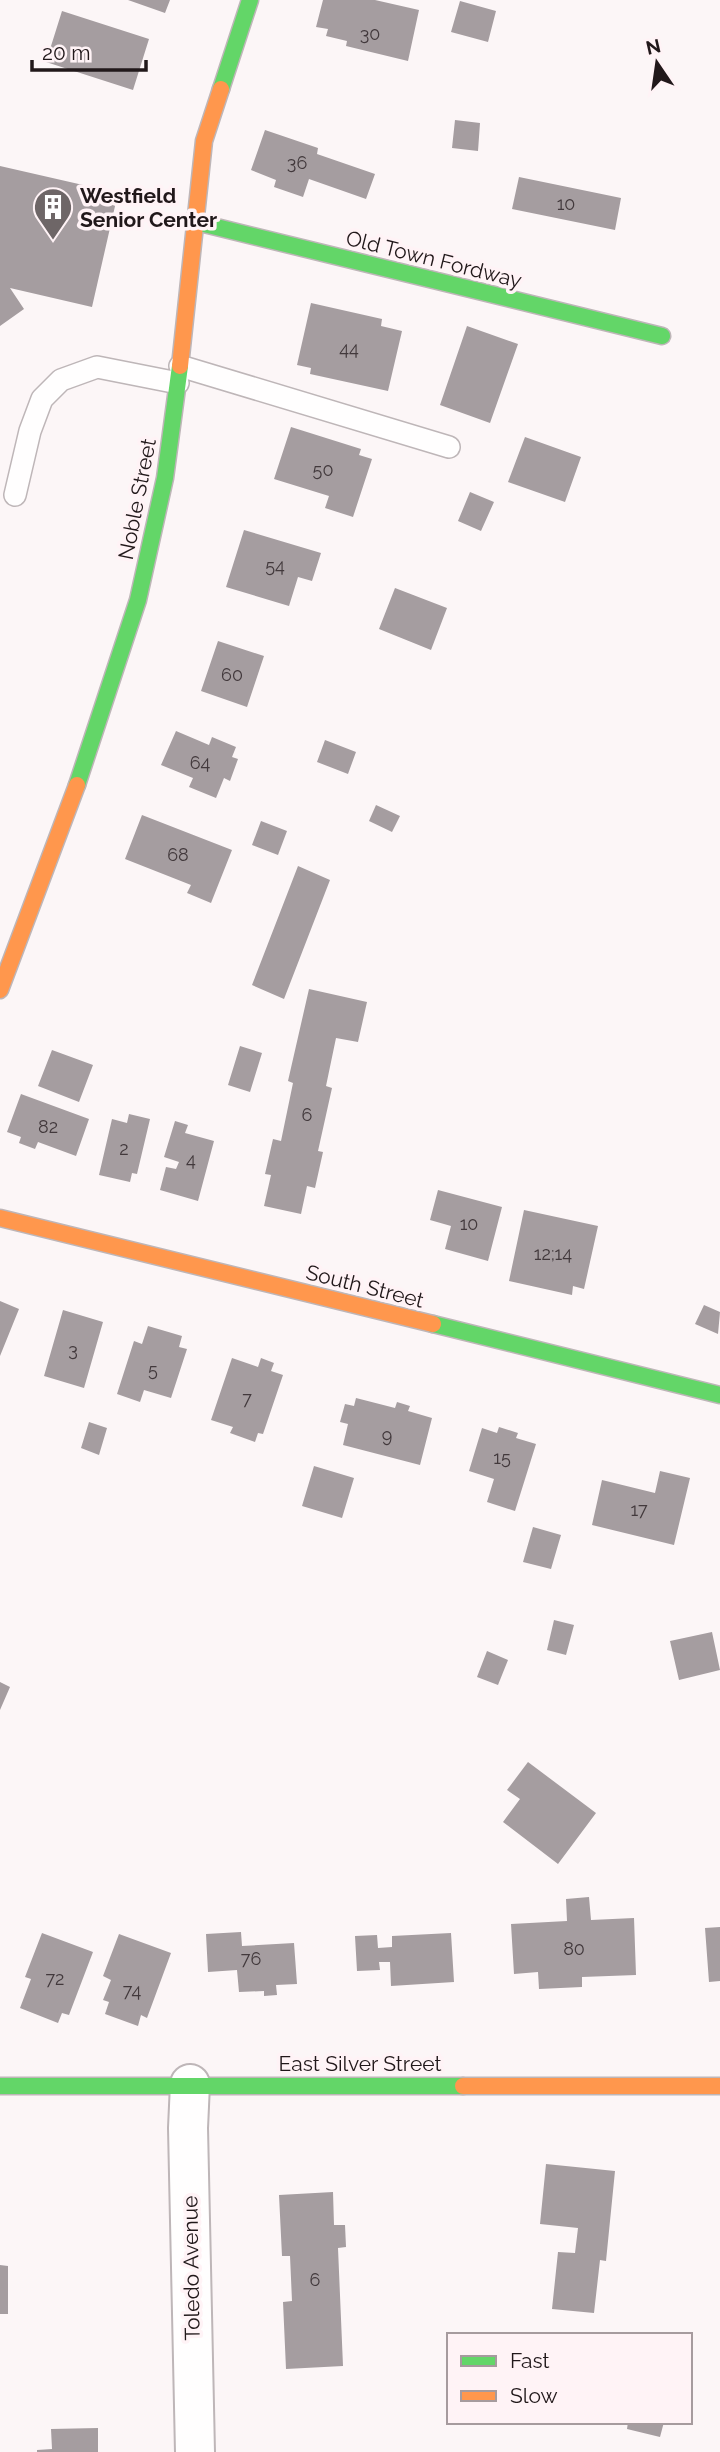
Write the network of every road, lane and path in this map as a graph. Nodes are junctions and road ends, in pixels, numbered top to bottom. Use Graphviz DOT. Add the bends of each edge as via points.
graph roads {
  1 [pos="250,0"];
  2 [pos="196,222"];
  3 [pos="662,336"];
  4 [pos="179,374"];
  5 [pos="449,447"];
  6 [pos="15,495"];
  7 [pos="0,990"];
  8 [pos="0,1218"];
  9 [pos="720,1395"];
  10 [pos="190,2084"];
  11 [pos="0,2086"];
  12 [pos="720,2086"];
  13 [pos="195,2452"];
  1 -- 2 [label="street, Noble Street" via="204,141"];
  2 -- 3 [label="street, Old Town Fordway"];
  2 -- 4 [label="street, Noble Street"];
  4 -- 5 [label="lane"];
  4 -- 6 [label="lane" via="97,366 50,388 30,432"];
  4 -- 7 [label="street, Noble Street" via="165,478 138,600 60,837"];
  8 -- 9 [label="street, South Street"];
  10 -- 11 [label="street, East Silver Street"];
  10 -- 12 [label="street, East Silver Street"];
  10 -- 13 [label="street, Toledo Avenue"];
}
